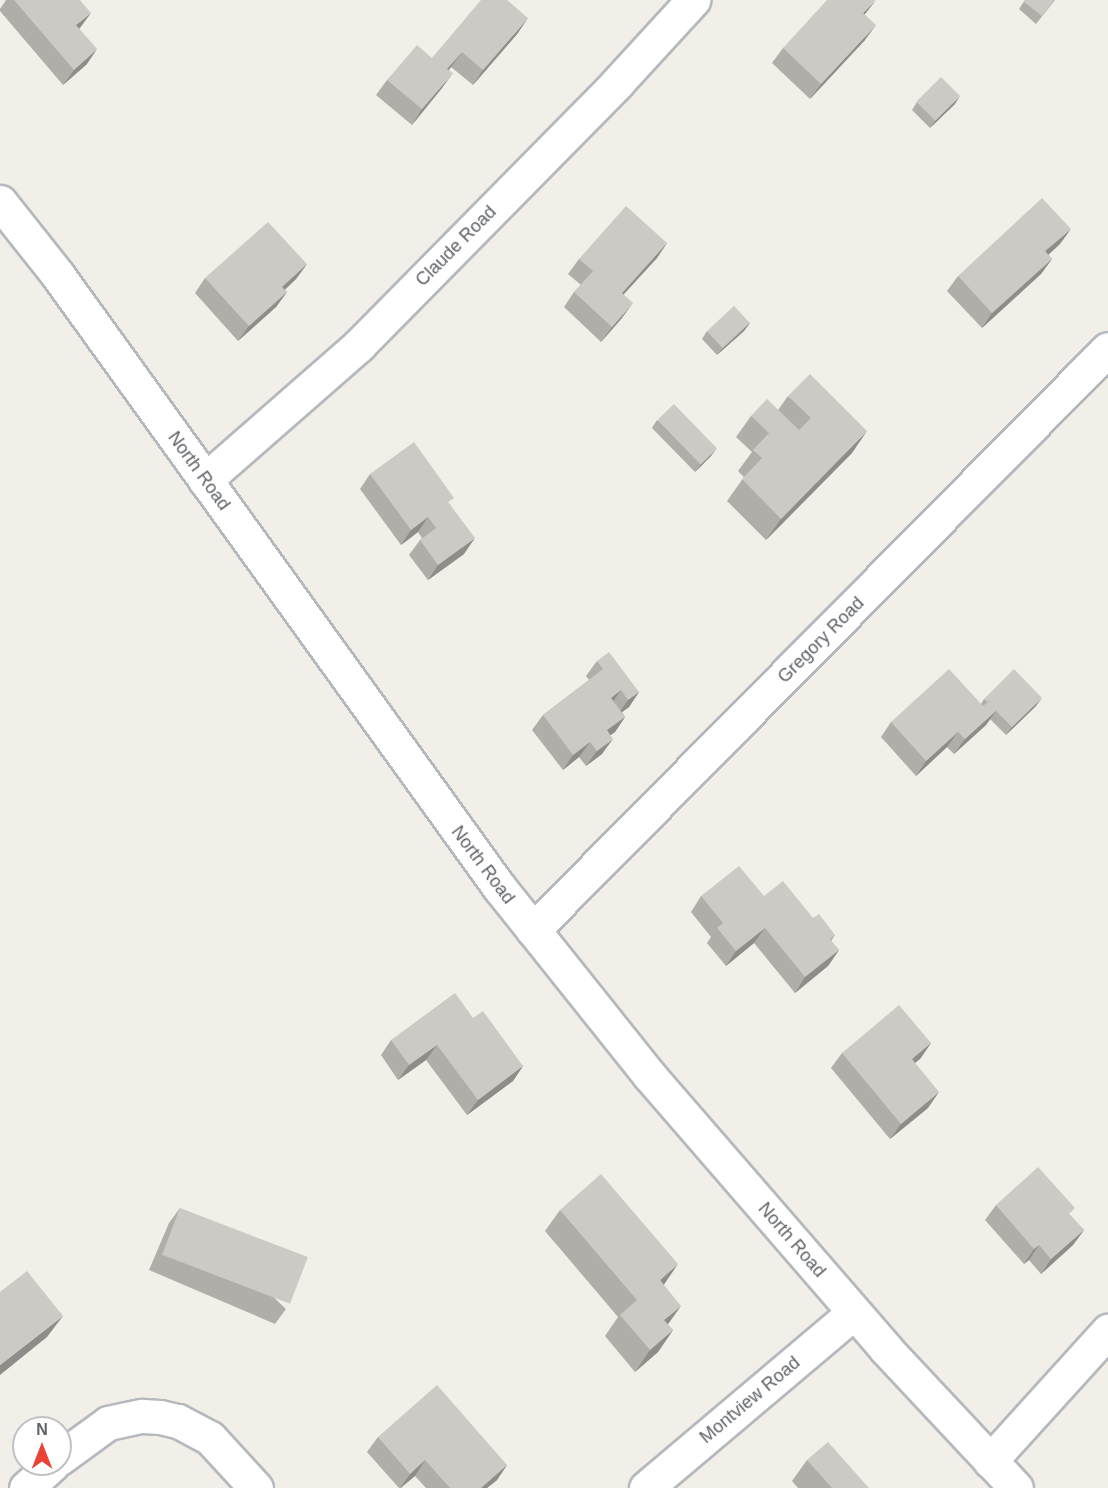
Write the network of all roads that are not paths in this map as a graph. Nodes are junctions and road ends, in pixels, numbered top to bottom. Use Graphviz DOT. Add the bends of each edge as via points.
graph roads {
  1 [pos="693,0"];
  2 [pos="0,202"];
  3 [pos="1108,349"];
  4 [pos="205,480"];
  5 [pos="533,930"];
  6 [pos="854,1312"];
  7 [pos="1108,1331"];
  8 [pos="72,1449"];
  9 [pos="990,1461"];
  10 [pos="40,1476"];
  11 [pos="26,1488"];
  12 [pos="256,1488"];
  13 [pos="646,1488"];
  14 [pos="1016,1488"];
  1 -- 4 [label="street, Claude Road" via="617,83 358,345"];
  2 -- 4 [label="street, North Road"];
  3 -- 5 [label="street, Gregory Road"];
  4 -- 5 [label="street, North Road"];
  5 -- 6 [label="street, North Road" via="649,1075"];
  6 -- 9 [label="street, North Road"];
  6 -- 13 [label="street, Montview Road"];
  7 -- 9 [label="street"];
  8 -- 12 [label="street" via="108,1423 142,1416 160,1417 178,1421 210,1438"];
  9 -- 14 [label="street, North Road"];
  10 -- 11 [label="street"];
}
